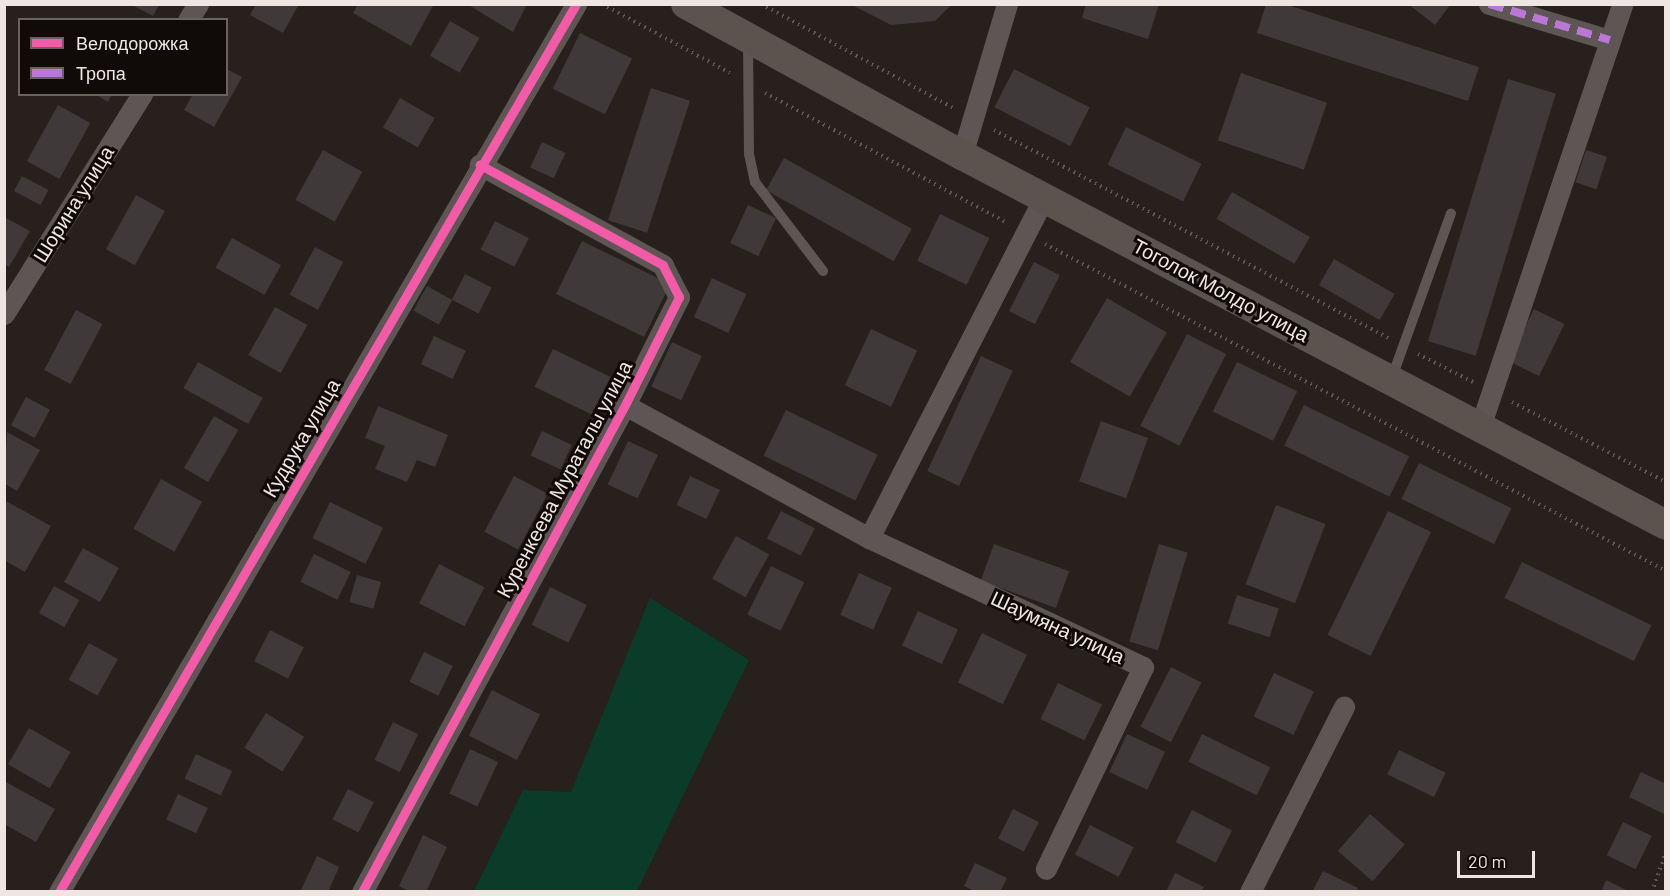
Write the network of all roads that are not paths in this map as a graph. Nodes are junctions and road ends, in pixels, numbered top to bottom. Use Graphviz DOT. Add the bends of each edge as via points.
graph roads {
  1 [pos="198,4"];
  2 [pos="576,4"];
  3 [pos="686,4"];
  4 [pos="1007,4"];
  5 [pos="1489,4"];
  6 [pos="1622,4"];
  7 [pos="189,18"];
  8 [pos="748,38"];
  9 [pos="1610,40"];
  10 [pos="141,96"];
  11 [pos="962,155"];
  12 [pos="480,165"];
  13 [pos="1044,197"];
  14 [pos="1451,213"];
  15 [pos="823,271"];
  16 [pos="4,314"];
  17 [pos="1391,380"];
  18 [pos="625,405"];
  19 [pos="1480,426"];
  20 [pos="1665,525"];
  21 [pos="869,538"];
  22 [pos="1344,707"];
  23 [pos="1046,869"];
  24 [pos="59,891"];
  25 [pos="362,891"];
  26 [pos="1250,891"];
  1 -- 7 [label="street"];
  2 -- 12 [label="street, Кудрука улица"];
  3 -- 8 [label="main road, Тоголок Молдо улица"];
  4 -- 11 [label="street"];
  5 -- 9 [label="street"];
  6 -- 9 [label="street"];
  8 -- 11 [label="main road, Тоголок Молдо улица"];
  8 -- 15 [label="lane" via="748,154 755,182"];
  9 -- 19 [label="street"];
  10 -- 16 [label="street, Шорина улица"];
  11 -- 13 [label="main road, Тоголок Молдо улица"];
  12 -- 18 [label="street, Куренкеева Мураталы улица" via="663,266 679,297"];
  12 -- 24 [label="street, Кудрука улица"];
  13 -- 17 [label="main road, Тоголок Молдо улица"];
  13 -- 21 [label="street"];
  14 -- 17 [label="lane"];
  17 -- 19 [label="main road, Тоголок Молдо улица"];
  18 -- 21 [label="street, Шаумяна улица"];
  18 -- 25 [label="street, Куренкеева Мураталы улица"];
  19 -- 20 [label="main road, Тоголок Молдо улица"];
  21 -- 23 [label="street, Шаумяна улица" via="1143,668"];
  22 -- 26 [label="street"];
}
